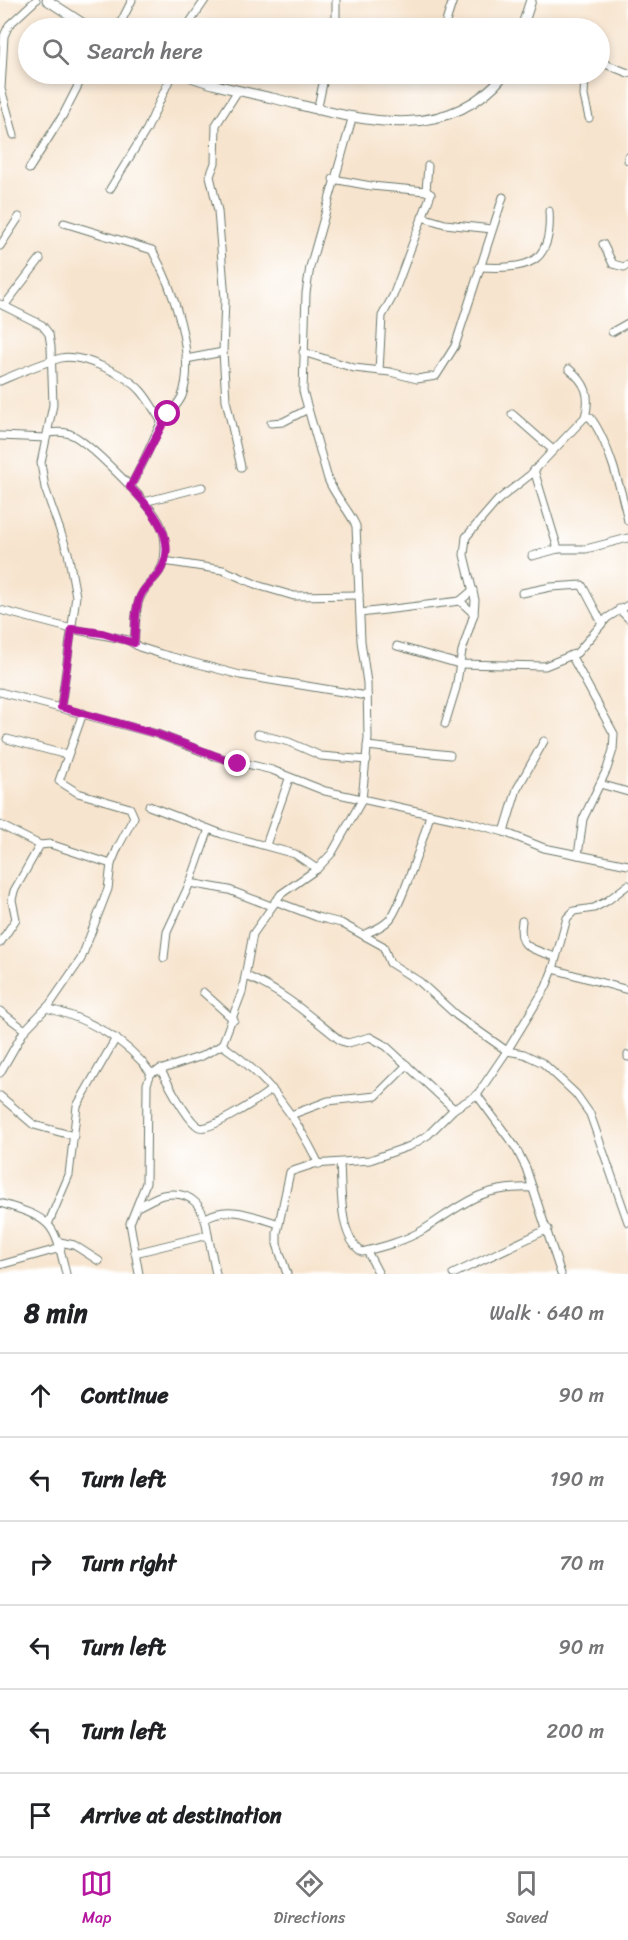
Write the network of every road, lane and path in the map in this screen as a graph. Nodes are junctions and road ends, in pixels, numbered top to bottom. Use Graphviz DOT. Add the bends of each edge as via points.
graph roads {
  1 [pos="36,0"];
  2 [pos="47,0"];
  3 [pos="132,0"];
  4 [pos="205,0"];
  5 [pos="336,0"];
  6 [pos="453,0"];
  7 [pos="531,0"];
  8 [pos="75,18"];
  9 [pos="123,18"];
  10 [pos="193,18"];
  11 [pos="336,18"];
  12 [pos="447,18"];
  13 [pos="525,18"];
  14 [pos="610,66"];
  15 [pos="628,73"];
  16 [pos="80,84"];
  17 [pos="167,84"];
  18 [pos="211,84"];
  19 [pos="323,84"];
  20 [pos="494,84"];
  21 [pos="585,84"];
  22 [pos="225,89"];
  23 [pos="237,92"];
  24 [pos="228,104"];
  25 [pos="316,111"];
  26 [pos="589,118"];
  27 [pos="352,119"];
  28 [pos="14,135"];
  29 [pos="428,166"];
  30 [pos="29,169"];
  31 [pos="333,179"];
  32 [pos="110,189"];
  33 [pos="426,191"];
  34 [pos="503,197"];
  35 [pos="549,211"];
  36 [pos="19,217"];
  37 [pos="422,217"];
  38 [pos="64,223"];
  39 [pos="492,229"];
  40 [pos="603,244"];
  41 [pos="0,246"];
  42 [pos="40,259"];
  43 [pos="628,265"];
  44 [pos="479,267"];
  45 [pos="2,305"];
  46 [pos="628,323"];
  47 [pos="612,332"];
  48 [pos="223,352"];
  49 [pos="303,352"];
  50 [pos="186,359"];
  51 [pos="53,361"];
  52 [pos="569,369"];
  53 [pos="379,370"];
  54 [pos="0,381"];
  55 [pos="308,409"];
  56 [pos="512,414"];
  57 [pos="585,417"];
  58 [pos="162,422"];
  59 [pos="272,423"];
  60 [pos="0,436"];
  61 [pos="47,436"];
  62 [pos="554,450"];
  63 [pos="241,467"];
  64 [pos="534,470"];
  65 [pos="130,487"];
  66 [pos="202,487"];
  67 [pos="144,502"];
  68 [pos="628,521"];
  69 [pos="628,538"];
  70 [pos="558,549"];
  71 [pos="532,556"];
  72 [pos="164,561"];
  73 [pos="473,590"];
  74 [pos="522,593"];
  75 [pos="359,595"];
  76 [pos="460,601"];
  77 [pos="628,605"];
  78 [pos="619,609"];
  79 [pos="0,610"];
  80 [pos="360,613"];
  81 [pos="474,614"];
  82 [pos="628,618"];
  83 [pos="602,623"];
  84 [pos="72,629"];
  85 [pos="134,643"];
  86 [pos="397,646"];
  87 [pos="571,655"];
  88 [pos="459,664"];
  89 [pos="0,692"];
  90 [pos="367,696"];
  91 [pos="61,707"];
  92 [pos="83,713"];
  93 [pos="445,724"];
  94 [pos="258,734"];
  95 [pos="7,739"];
  96 [pos="544,741"];
  97 [pos="367,746"];
  98 [pos="67,755"];
  99 [pos="450,755"];
  100 [pos="367,760"];
  101 [pos="289,779"];
  102 [pos="600,784"];
  103 [pos="628,792"];
  104 [pos="362,801"];
  105 [pos="149,806"];
  106 [pos="430,814"];
  107 [pos="0,825"];
  108 [pos="209,829"];
  109 [pos="504,832"];
  110 [pos="40,845"];
  111 [pos="266,846"];
  112 [pos="578,855"];
  113 [pos="111,864"];
  114 [pos="628,865"];
  115 [pos="317,869"];
  116 [pos="190,883"];
  117 [pos="628,885"];
  118 [pos="273,903"];
  119 [pos="522,921"];
  120 [pos="380,928"];
  121 [pos="363,935"];
  122 [pos="377,942"];
  123 [pos="0,943"];
  124 [pos="555,957"];
  125 [pos="164,958"];
  126 [pos="553,969"];
  127 [pos="246,976"];
  128 [pos="628,990"];
  129 [pos="203,992"];
  130 [pos="46,1008"];
  131 [pos="0,1011"];
  132 [pos="234,1020"];
  133 [pos="25,1030"];
  134 [pos="116,1038"];
  135 [pos="222,1045"];
  136 [pos="507,1051"];
  137 [pos="407,1065"];
  138 [pos="160,1069"];
  139 [pos="0,1073"];
  140 [pos="151,1073"];
  141 [pos="272,1089"];
  142 [pos="477,1095"];
  143 [pos="0,1096"];
  144 [pos="454,1109"];
  145 [pos="291,1115"];
  146 [pos="74,1136"];
  147 [pos="319,1164"];
  148 [pos="340,1164"];
  149 [pos="533,1188"];
  150 [pos="0,1203"];
  151 [pos="137,1207"];
  152 [pos="206,1218"];
  153 [pos="49,1222"];
  154 [pos="628,1222"];
  155 [pos="279,1224"];
  156 [pos="548,1229"];
  157 [pos="208,1235"];
  158 [pos="60,1245"];
  159 [pos="368,1251"];
  160 [pos="135,1253"];
  161 [pos="99,1261"];
  162 [pos="0,1265"];
  163 [pos="66,1274"];
  164 [pos="139,1274"];
  165 [pos="216,1274"];
  166 [pos="287,1274"];
  167 [pos="379,1274"];
  168 [pos="453,1274"];
  169 [pos="561,1274"];
  1 -- 28 [label="street" via="9,25 4,36 1,89"];
  2 -- 8 [label="street"];
  3 -- 9 [label="street"];
  4 -- 10 [label="street"];
  5 -- 11 [label="street"];
  6 -- 12 [label="street"];
  7 -- 13 [label="street"];
  14 -- 15 [label="street"];
  16 -- 30 [label="street"];
  17 -- 32 [label="street" via="143,135"];
  18 -- 22 [label="street"];
  19 -- 25 [label="street"];
  20 -- 27 [label="street" via="459,112 443,117 406,122"];
  21 -- 26 [label="street"];
  22 -- 23 [label="street"];
  22 -- 24 [label="street"];
  23 -- 24 [label="street"];
  23 -- 25 [label="street"];
  24 -- 48 [label="street" via="216,125 210,176 218,210 225,299"];
  25 -- 27 [label="street"];
  27 -- 31 [label="street"];
  29 -- 33 [label="street"];
  31 -- 33 [label="street"];
  31 -- 49 [label="street" via="310,267"];
  33 -- 37 [label="street" via="431,194"];
  34 -- 39 [label="street"];
  35 -- 44 [label="street" via="547,247 538,260"];
  36 -- 41 [label="street"];
  37 -- 39 [label="street"];
  37 -- 53 [label="street" via="382,316"];
  38 -- 50 [label="street" via="152,250 174,305"];
  39 -- 44 [label="street"];
  40 -- 43 [label="street" via="613,264"];
  42 -- 45 [label="street"];
  44 -- 53 [label="street" via="455,346 436,376 417,379"];
  45 -- 51 [label="street" via="42,325 49,334"];
  46 -- 47 [label="street"];
  48 -- 50 [label="street"];
  48 -- 63 [label="street" via="226,399"];
  49 -- 53 [label="street" via="354,368"];
  49 -- 55 [label="street" via="303,391"];
  50 -- 58 [label="street" via="182,395"];
  51 -- 54 [label="street"];
  51 -- 58 [label="street" via="62,357 82,360 121,375 142,391"];
  51 -- 61 [label="street"];
  52 -- 57 [label="street" via="585,386 589,402"];
  55 -- 59 [label="street" via="283,422"];
  55 -- 75 [label="street" via="333,493 356,526"];
  56 -- 62 [label="street"];
  57 -- 62 [label="street"];
  57 -- 68 [label="street" via="590,417 606,446"];
  58 -- 65 [label="street"];
  60 -- 61 [label="street"];
  61 -- 65 [label="street" via="63,432 73,435"];
  61 -- 84 [label="street" via="40,463 75,579"];
  62 -- 64 [label="street"];
  64 -- 70 [label="street"];
  64 -- 73 [label="street" via="498,500 466,537 464,555"];
  65 -- 67 [label="street"];
  66 -- 67 [label="street"];
  67 -- 72 [label="street" via="162,529"];
  69 -- 70 [label="street" via="586,549"];
  70 -- 71 [label="street"];
  72 -- 75 [label="street" via="224,570 294,596"];
  72 -- 85 [label="street" via="142,593"];
  73 -- 76 [label="street"];
  73 -- 81 [label="street"];
  74 -- 83 [label="street" via="582,585"];
  75 -- 80 [label="street"];
  76 -- 80 [label="street"];
  76 -- 81 [label="street"];
  77 -- 78 [label="street"];
  78 -- 82 [label="street"];
  78 -- 83 [label="street"];
  79 -- 84 [label="street"];
  80 -- 90 [label="street"];
  81 -- 88 [label="street"];
  83 -- 87 [label="street"];
  84 -- 85 [label="street"];
  84 -- 91 [label="street"];
  85 -- 90 [label="street" via="160,654 240,675"];
  86 -- 88 [label="street"];
  87 -- 88 [label="street" via="530,668"];
  87 -- 102 [label="street" via="614,734 613,750"];
  88 -- 93 [label="street"];
  89 -- 91 [label="street"];
  90 -- 97 [label="street"];
  91 -- 92 [label="street"];
  92 -- 98 [label="street"];
  92 -- 101 [label="street" via="157,734 238,764 272,770"];
  94 -- 100 [label="street" via="321,756"];
  95 -- 98 [label="street"];
  96 -- 109 [label="street" via="517,789"];
  97 -- 99 [label="street"];
  97 -- 100 [label="street"];
  98 -- 113 [label="street" via="59,776 62,785 133,811 134,817"];
  100 -- 104 [label="street"];
  101 -- 104 [label="street"];
  101 -- 111 [label="street"];
  102 -- 103 [label="street"];
  102 -- 112 [label="street" via="584,819"];
  104 -- 106 [label="street"];
  104 -- 115 [label="street" via="332,853"];
  105 -- 108 [label="street"];
  106 -- 109 [label="street"];
  106 -- 120 [label="street" via="398,906"];
  107 -- 110 [label="street"];
  108 -- 111 [label="street"];
  108 -- 116 [label="street"];
  109 -- 112 [label="street" via="544,848"];
  110 -- 113 [label="street" via="50,844"];
  110 -- 123 [label="street" via="14,891 16,919"];
  111 -- 115 [label="street" via="295,854"];
  112 -- 114 [label="street"];
  113 -- 130 [label="street" via="108,888 81,959"];
  115 -- 118 [label="street"];
  116 -- 118 [label="street"];
  116 -- 125 [label="street" via="167,932"];
  117 -- 124 [label="street" via="594,908 574,911 561,932"];
  118 -- 121 [label="street" via="341,923"];
  118 -- 127 [label="street" via="253,934"];
  119 -- 124 [label="street" via="523,942"];
  120 -- 121 [label="street"];
  120 -- 122 [label="street"];
  121 -- 122 [label="street"];
  122 -- 136 [label="street" via="390,963"];
  124 -- 126 [label="street"];
  126 -- 128 [label="street"];
  126 -- 136 [label="street"];
  127 -- 132 [label="street"];
  127 -- 137 [label="street" via="293,1004 340,1041 376,1040"];
  129 -- 132 [label="street"];
  130 -- 133 [label="street"];
  130 -- 134 [label="street"];
  131 -- 133 [label="street"];
  132 -- 135 [label="street"];
  133 -- 139 [label="street"];
  134 -- 140 [label="street" via="136,1052"];
  134 -- 146 [label="street" via="80,1100"];
  135 -- 138 [label="street" via="202,1056"];
  135 -- 141 [label="street" via="244,1060"];
  136 -- 142 [label="street"];
  136 -- 154 [label="street" via="543,1063 576,1094 590,1114"];
  137 -- 144 [label="street"];
  137 -- 145 [label="street" via="376,1096 328,1101"];
  138 -- 140 [label="street"];
  138 -- 141 [label="street" via="200,1127 207,1128"];
  140 -- 151 [label="street" via="147,1084 146,1183"];
  141 -- 145 [label="street"];
  142 -- 144 [label="street"];
  142 -- 149 [label="street" via="516,1148"];
  143 -- 146 [label="street" via="34,1125"];
  144 -- 148 [label="street" via="428,1135 410,1146 389,1156"];
  145 -- 147 [label="street"];
  146 -- 153 [label="street" via="69,1175"];
  147 -- 148 [label="street"];
  147 -- 155 [label="street" via="290,1172"];
  148 -- 159 [label="street" via="349,1235 355,1247"];
  149 -- 156 [label="street"];
  149 -- 159 [label="street" via="490,1191 446,1212 423,1229"];
  150 -- 153 [label="street"];
  151 -- 152 [label="street" via="160,1196 177,1196 195,1200"];
  151 -- 160 [label="street" via="130,1223"];
  152 -- 155 [label="street" via="213,1213 236,1212"];
  152 -- 157 [label="street"];
  153 -- 158 [label="street"];
  155 -- 166 [label="street" via="276,1244"];
  156 -- 168 [label="street"];
  156 -- 169 [label="street"];
  157 -- 160 [label="street"];
  157 -- 165 [label="street"];
  158 -- 161 [label="street" via="74,1245"];
  158 -- 162 [label="street"];
  158 -- 163 [label="street"];
  159 -- 167 [label="street"];
  160 -- 164 [label="street"];
}
